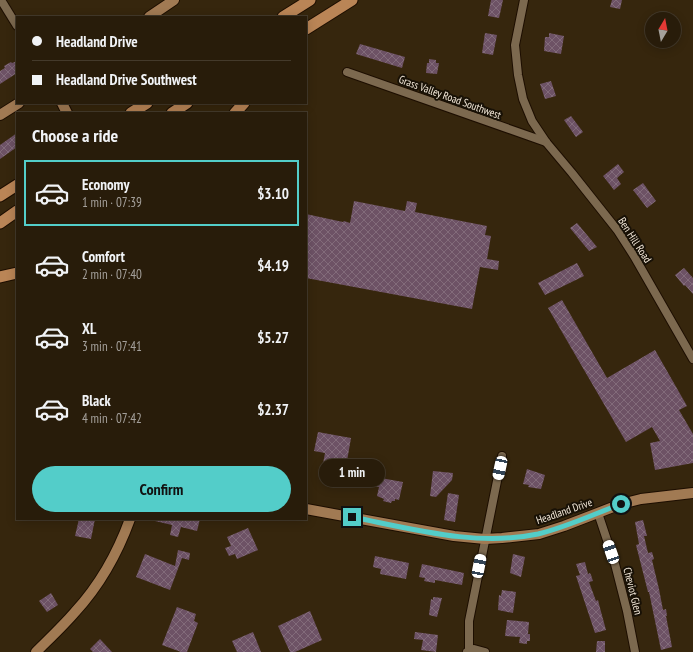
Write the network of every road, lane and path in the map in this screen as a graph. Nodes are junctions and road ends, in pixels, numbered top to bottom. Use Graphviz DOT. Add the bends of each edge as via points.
graph roads {
  1 [pos="1,0"];
  2 [pos="174,0"];
  3 [pos="310,0"];
  4 [pos="524,0"];
  5 [pos="349,2"];
  6 [pos="150,16"];
  7 [pos="285,16"];
  8 [pos="16,24"];
  9 [pos="307,28"];
  10 [pos="307,36"];
  11 [pos="347,72"];
  12 [pos="16,104"];
  13 [pos="145,104"];
  14 [pos="186,104"];
  15 [pos="243,104"];
  16 [pos="133,112"];
  17 [pos="174,112"];
  18 [pos="236,112"];
  19 [pos="0,115"];
  20 [pos="546,142"];
  21 [pos="16,186"];
  22 [pos="2,194"];
  23 [pos="16,212"];
  24 [pos="0,223"];
  25 [pos="16,273"];
  26 [pos="0,277"];
  27 [pos="693,359"];
  28 [pos="502,456"];
  29 [pos="693,493"];
  30 [pos="307,509"];
  31 [pos="598,513"];
  32 [pos="130,520"];
  33 [pos="485,539"];
  34 [pos="468,651"];
  35 [pos="36,652"];
  36 [pos="485,652"];
  37 [pos="635,652"];
  1 -- 8 [label="street"];
  2 -- 6 [label="main road"];
  3 -- 7 [label="highway"];
  4 -- 20 [label="street, Ben Hill Road" via="516,45 518,75 523,99"];
  5 -- 9 [label="highway"];
  5 -- 10 [label="highway"];
  11 -- 20 [label="street, Grass Valley Road Southwest"];
  12 -- 19 [label="main road"];
  13 -- 16 [label="highway"];
  14 -- 17 [label="highway"];
  15 -- 18 [label="highway"];
  20 -- 27 [label="street, Ben Hill Road" via="618,232"];
  21 -- 22 [label="highway"];
  23 -- 24 [label="highway"];
  25 -- 26 [label="highway"];
  28 -- 33 [label="street"];
  29 -- 31 [label="main road, Headland Drive" via="641,499"];
  30 -- 33 [label="main road, Headland Drive"];
  31 -- 33 [label="main road, Headland Drive" via="539,534"];
  31 -- 37 [label="street, Cheviot Glen" via="615,564"];
  32 -- 35 [label="main road" via="119,545 93,589 76,612"];
  33 -- 34 [label="street" via="469,621"];
  34 -- 36 [label="street" via="478,649"];
}
